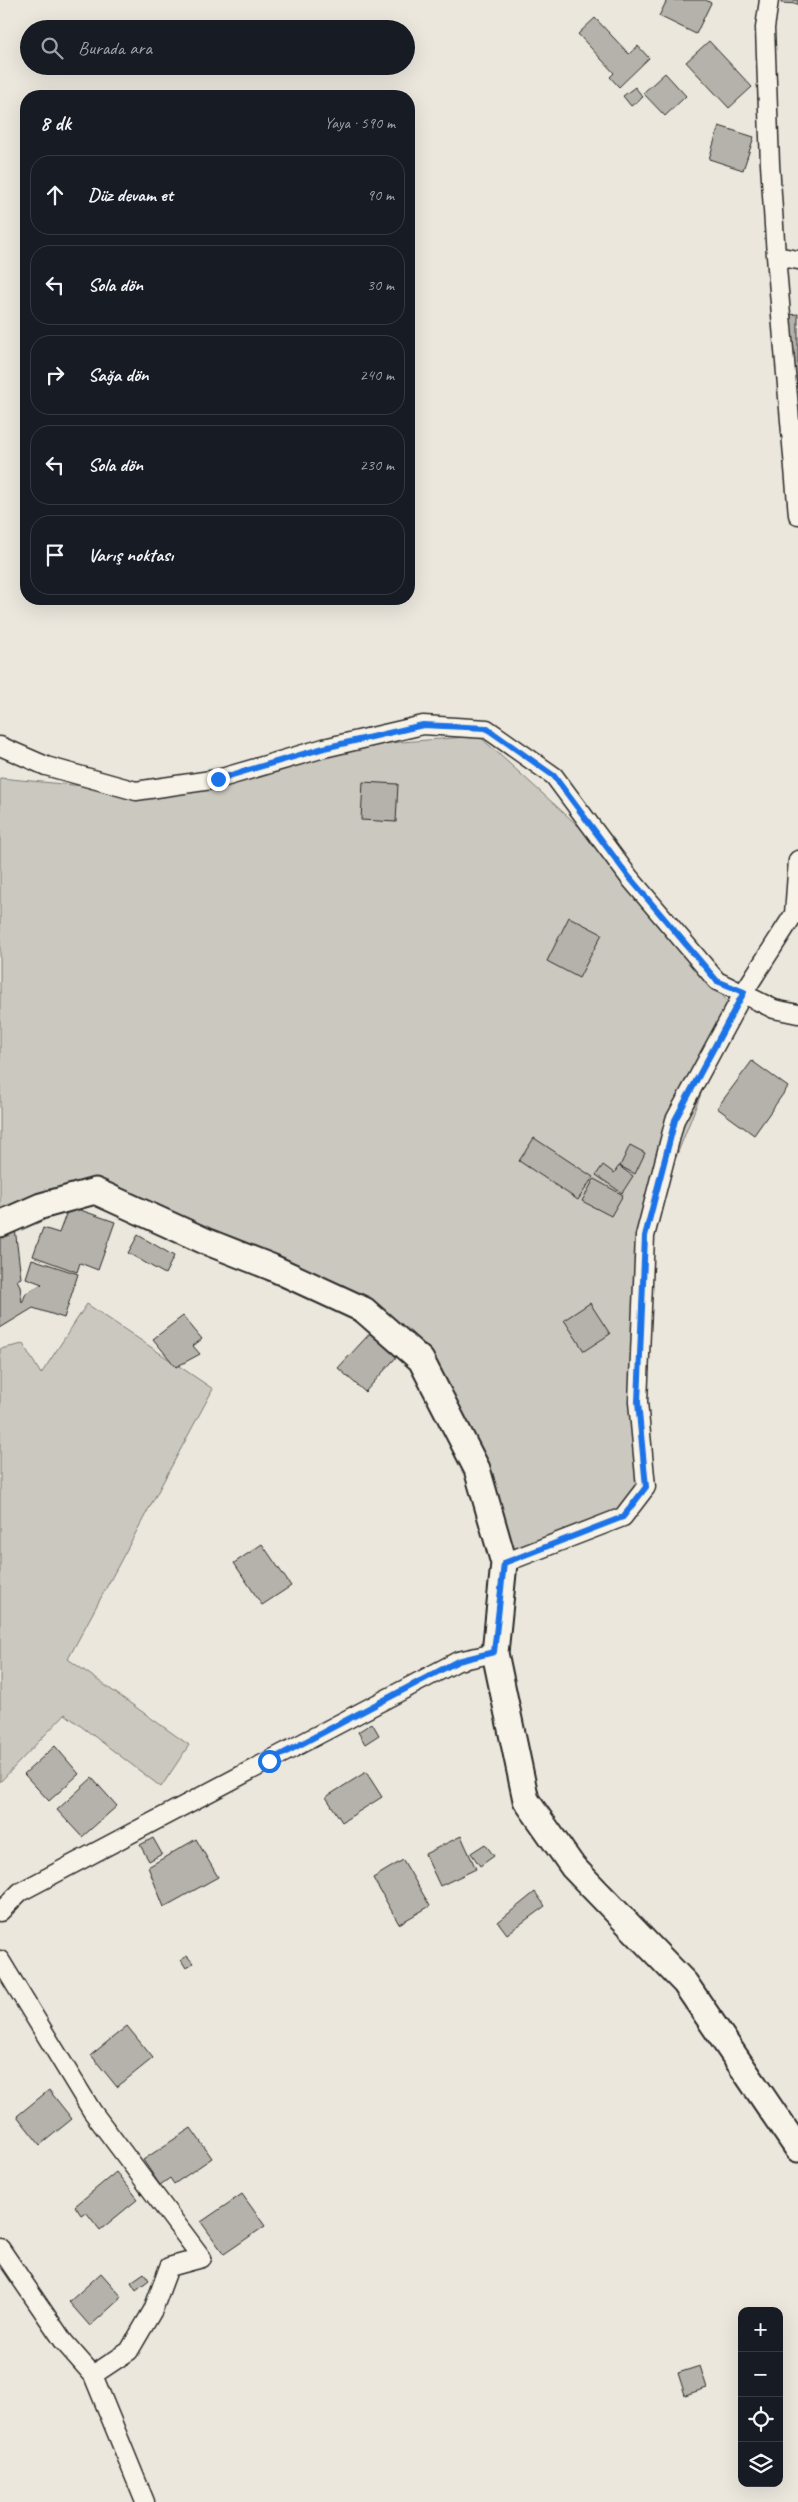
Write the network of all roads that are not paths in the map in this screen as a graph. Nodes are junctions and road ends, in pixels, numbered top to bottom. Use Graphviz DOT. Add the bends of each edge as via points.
graph roads {
  1 [pos="769,0"];
  2 [pos="776,256"];
  3 [pos="798,260"];
  4 [pos="798,515"];
  5 [pos="0,746"];
  6 [pos="798,860"];
  7 [pos="744,992"];
  8 [pos="798,1014"];
  9 [pos="0,1224"];
  10 [pos="504,1563"];
  11 [pos="494,1652"];
  12 [pos="0,1912"];
  13 [pos="0,1960"];
  14 [pos="798,2149"];
  15 [pos="0,2248"];
  16 [pos="93,2376"];
  17 [pos="146,2502"];
  1 -- 2 [label="street" via="765,28"];
  2 -- 3 [label="street"];
  2 -- 4 [label="street"];
  5 -- 7 [label="street" via="46,766 136,791 218,779 324,748 423,725 486,728 554,776 629,877 717,981"];
  6 -- 7 [label="street" via="794,914"];
  7 -- 8 [label="street" via="774,1009"];
  7 -- 10 [label="street" via="675,1120 645,1236 638,1402 646,1487 623,1517"];
  9 -- 10 [label="street" via="41,1206 94,1191 364,1310 421,1360 477,1469"];
  10 -- 11 [label="street"];
  11 -- 12 [label="street" via="458,1661 20,1892"];
  11 -- 14 [label="street" via="526,1800 573,1867 685,1983"];
  13 -- 16 [label="street" via="92,2111 202,2258 169,2267 153,2310 129,2351"];
  15 -- 16 [label="street" via="64,2342"];
  16 -- 17 [label="street"];
}
